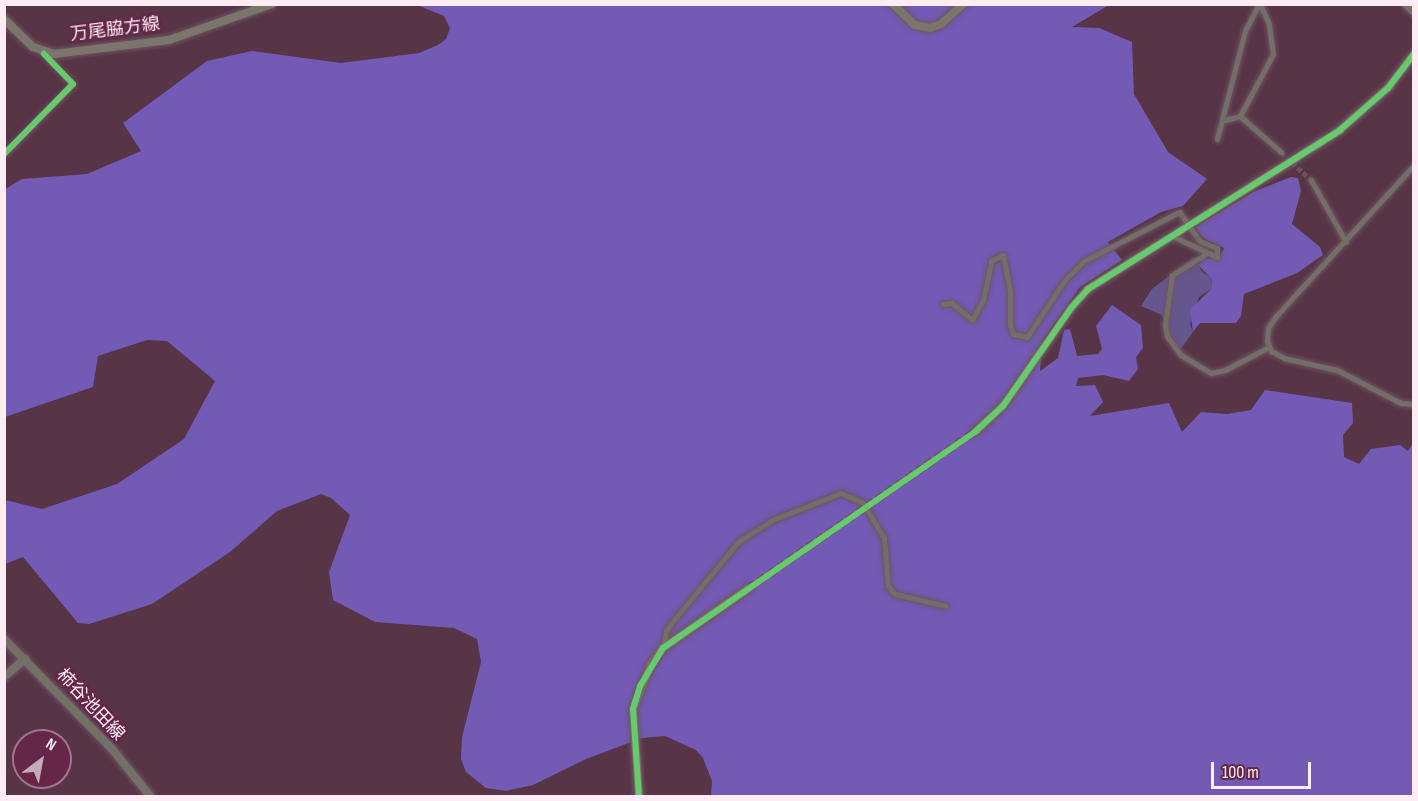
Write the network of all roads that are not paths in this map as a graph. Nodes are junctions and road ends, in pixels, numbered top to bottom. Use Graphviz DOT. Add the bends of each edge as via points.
graph roads {
  1 [pos="272,4"];
  2 [pos="893,4"];
  3 [pos="963,4"];
  4 [pos="1259,4"];
  5 [pos="1406,4"];
  6 [pos="1413,12"];
  7 [pos="4,19"];
  8 [pos="44,54"];
  9 [pos="1413,54"];
  10 [pos="1240,116"];
  11 [pos="1224,120"];
  12 [pos="1217,139"];
  13 [pos="1281,152"];
  14 [pos="4,154"];
  15 [pos="1413,165"];
  16 [pos="1311,180"];
  17 [pos="1172,236"];
  18 [pos="1346,242"];
  19 [pos="1206,254"];
  20 [pos="943,304"];
  21 [pos="1269,347"];
  22 [pos="1413,404"];
  23 [pos="976,431"];
  24 [pos="749,588"];
  25 [pos="946,606"];
  26 [pos="4,639"];
  27 [pos="663,648"];
  28 [pos="25,659"];
  29 [pos="4,677"];
  30 [pos="150,796"];
  31 [pos="639,796"];
  1 -- 8 [label="main road, 万尾脇方線" via="170,40"];
  2 -- 3 [label="main road" via="915,25 930,28 941,24"];
  4 -- 10 [label="street" via="1269,24 1274,54"];
  4 -- 11 [label="street" via="1245,31"];
  5 -- 6 [label="street"];
  7 -- 8 [label="main road"];
  8 -- 14 [label="street" via="73,84"];
  9 -- 17 [label="street" via="1388,88 1340,130"];
  10 -- 11 [label="street"];
  10 -- 13 [label="street"];
  11 -- 12 [label="street"];
  15 -- 18 [label="street"];
  16 -- 18 [label="street"];
  17 -- 19 [label="street"];
  17 -- 23 [label="street" via="1088,289 1003,406"];
  18 -- 21 [label="street" via="1276,316 1268,328"];
  19 -- 20 [label="street, bridge" via="1217,257 1217,248 1195,234 1180,212 1175,214 1084,261 1064,281 1027,337 1013,334 1010,325 1010,290 1003,255 991,261 983,300 972,320 952,303"];
  19 -- 21 [label="street" via="1172,275 1167,336 1181,355 1211,373"];
  21 -- 22 [label="street" via="1284,358 1337,370 1401,403"];
  24 -- 27 [label="street"];
  25 -- 27 [label="street" via="895,594 888,586 884,538 863,502 841,493 772,520 739,541 673,621"];
  26 -- 28 [label="street, 柿谷池田線"];
  27 -- 31 [label="street" via="643,679 633,709"];
  28 -- 29 [label="street"];
  28 -- 30 [label="street, 柿谷池田線" via="112,749"];
}
